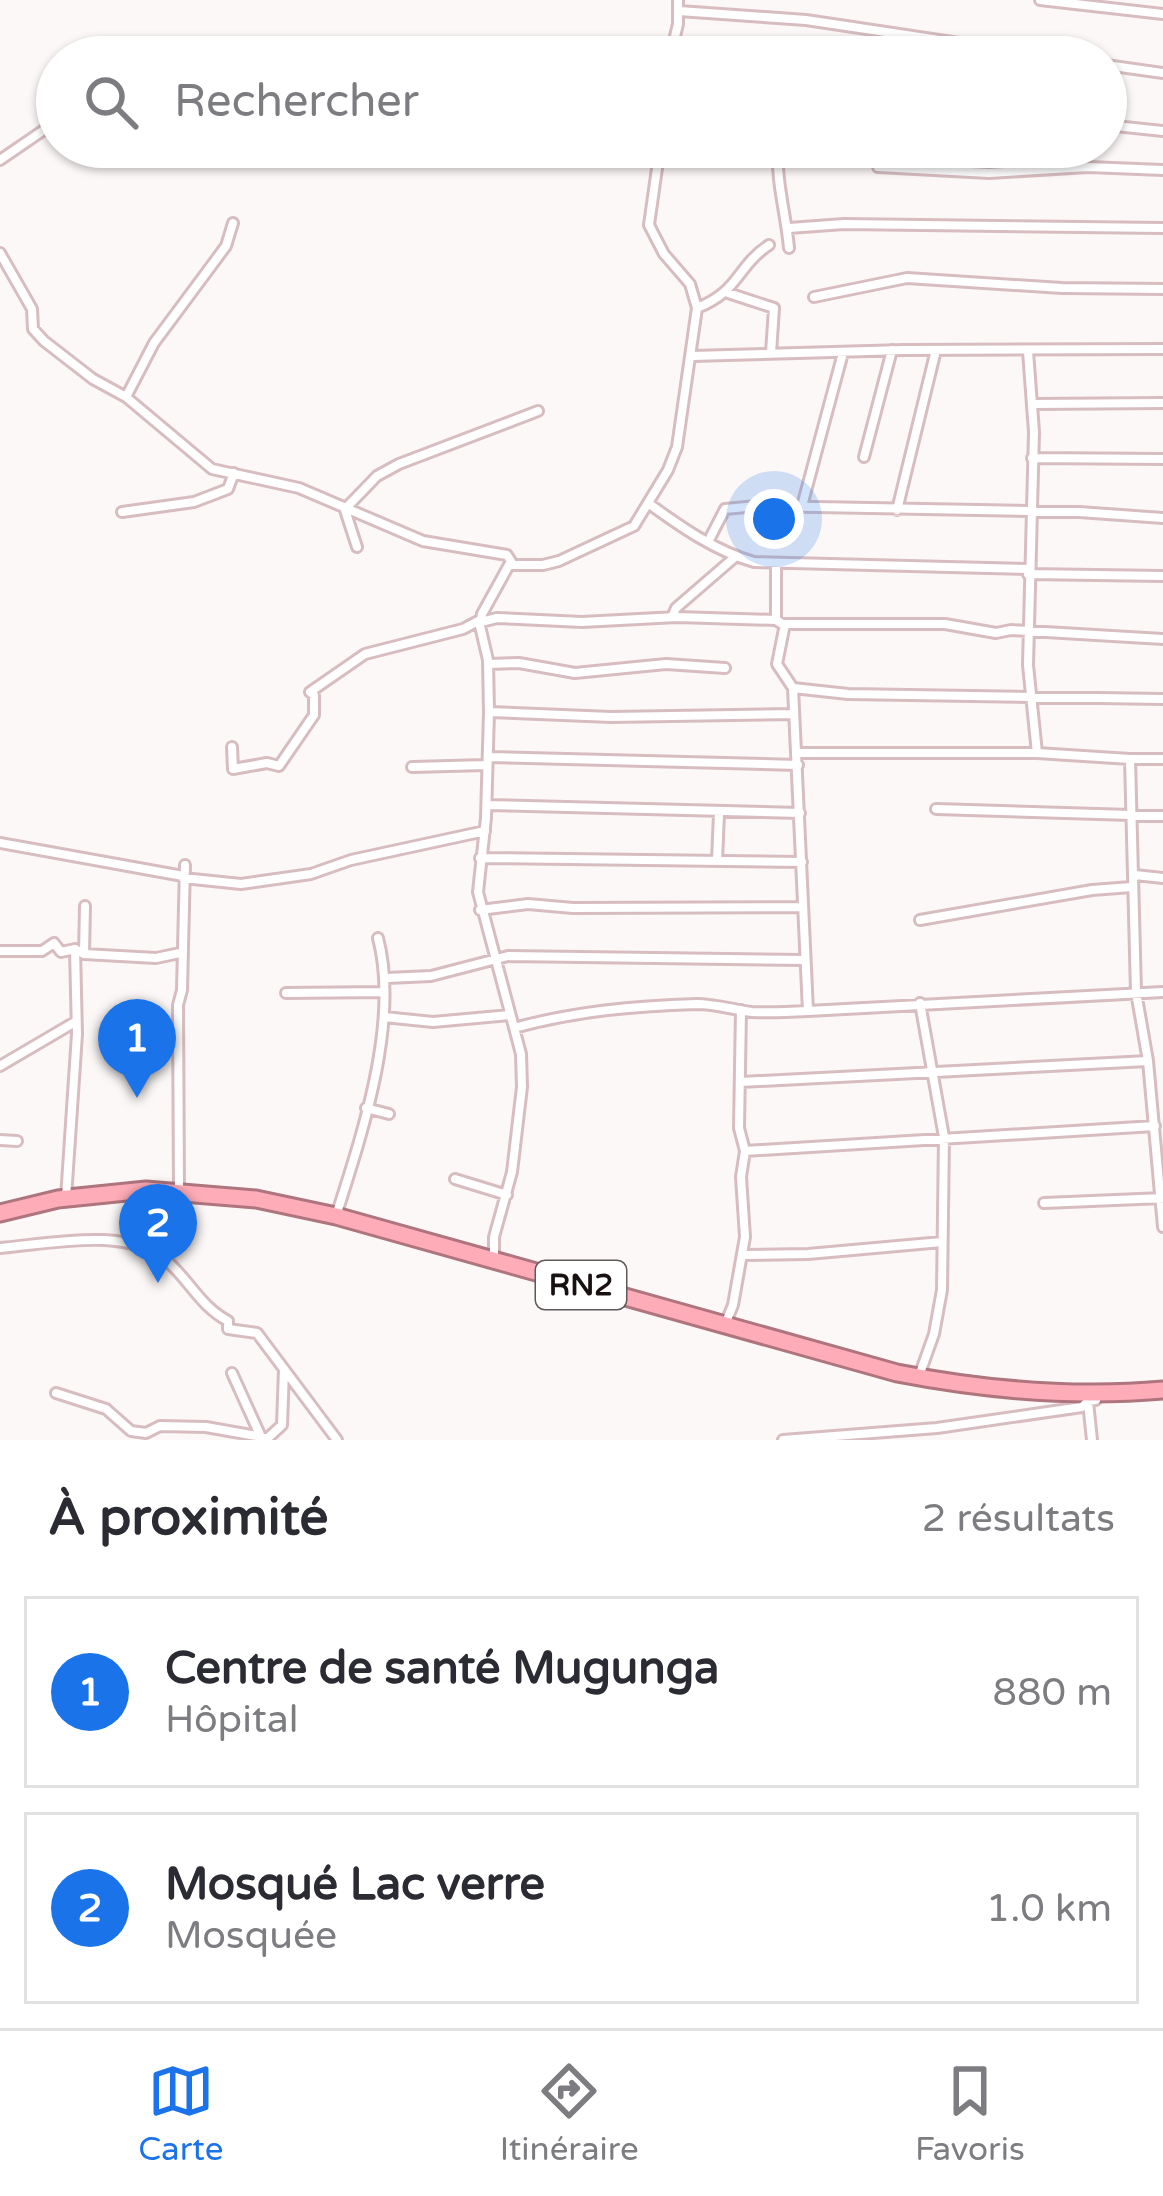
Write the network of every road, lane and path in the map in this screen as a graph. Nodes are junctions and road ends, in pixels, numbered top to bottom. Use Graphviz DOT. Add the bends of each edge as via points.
graph roads {
  1 [pos="678,0"];
  2 [pos="1040,0"];
  3 [pos="679,11"];
  4 [pos="1163,14"];
  5 [pos="675,36"];
  6 [pos="913,36"];
  7 [pos="1127,68"];
  8 [pos="1163,73"];
  9 [pos="1127,127"];
  10 [pos="1163,130"];
  11 [pos="36,135"];
  12 [pos="0,160"];
  13 [pos="657,168"];
  14 [pos="778,168"];
  15 [pos="910,168"];
  16 [pos="1072,168"];
  17 [pos="1113,168"];
  18 [pos="1163,170"];
  19 [pos="233,223"];
  20 [pos="789,228"];
  21 [pos="1163,228"];
  22 [pos="769,245"];
  23 [pos="789,248"];
  24 [pos="0,253"];
  25 [pos="1163,289"];
  26 [pos="728,293"];
  27 [pos="814,297"];
  28 [pos="697,308"];
  29 [pos="1163,349"];
  30 [pos="892,350"];
  31 [pos="936,350"];
  32 [pos="1028,351"];
  33 [pos="771,352"];
  34 [pos="843,353"];
  35 [pos="692,356"];
  36 [pos="126,397"];
  37 [pos="1033,404"];
  38 [pos="1163,404"];
  39 [pos="538,412"];
  40 [pos="864,457"];
  41 [pos="1033,458"];
  42 [pos="1163,459"];
  43 [pos="234,473"];
  44 [pos="649,503"];
  45 [pos="802,506"];
  46 [pos="345,507"];
  47 [pos="897,510"];
  48 [pos="1030,511"];
  49 [pos="122,512"];
  50 [pos="1163,518"];
  51 [pos="709,542"];
  52 [pos="357,547"];
  53 [pos="735,556"];
  54 [pos="512,563"];
  55 [pos="776,566"];
  56 [pos="1028,571"];
  57 [pos="1163,576"];
  58 [pos="672,617"];
  59 [pos="480,621"];
  60 [pos="780,623"];
  61 [pos="1030,631"];
  62 [pos="1163,639"];
  63 [pos="489,664"];
  64 [pos="724,668"];
  65 [pos="793,688"];
  66 [pos="1033,697"];
  67 [pos="1163,699"];
  68 [pos="489,712"];
  69 [pos="794,715"];
  70 [pos="232,746"];
  71 [pos="797,753"];
  72 [pos="1036,753"];
  73 [pos="1163,758"];
  74 [pos="1130,759"];
  75 [pos="487,761"];
  76 [pos="799,765"];
  77 [pos="412,767"];
  78 [pos="487,805"];
  79 [pos="936,809"];
  80 [pos="719,813"];
  81 [pos="800,813"];
  82 [pos="1134,815"];
  83 [pos="1163,816"];
  84 [pos="484,831"];
  85 [pos="0,843"];
  86 [pos="480,859"];
  87 [pos="718,861"];
  88 [pos="802,862"];
  89 [pos="184,873"];
  90 [pos="1135,875"];
  91 [pos="1163,878"];
  92 [pos="1133,887"];
  93 [pos="85,906"];
  94 [pos="803,907"];
  95 [pos="480,910"];
  96 [pos="920,920"];
  97 [pos="378,938"];
  98 [pos="0,951"];
  99 [pos="80,951"];
  100 [pos="180,953"];
  101 [pos="495,960"];
  102 [pos="805,960"];
  103 [pos="387,978"];
  104 [pos="384,992"];
  105 [pos="1136,992"];
  106 [pos="1163,992"];
  107 [pos="286,993"];
  108 [pos="920,1004"];
  109 [pos="740,1010"];
  110 [pos="808,1011"];
  111 [pos="510,1015"];
  112 [pos="384,1017"];
  113 [pos="75,1022"];
  114 [pos="514,1028"];
  115 [pos="1148,1061"];
  116 [pos="0,1066"];
  117 [pos="932,1070"];
  118 [pos="741,1082"];
  119 [pos="366,1108"];
  120 [pos="389,1114"];
  121 [pos="1155,1126"];
  122 [pos="944,1137"];
  123 [pos="0,1140"];
  124 [pos="17,1141"];
  125 [pos="746,1151"];
  126 [pos="455,1179"];
  127 [pos="178,1191"];
  128 [pos="507,1195"];
  129 [pos="66,1198"];
  130 [pos="1162,1198"];
  131 [pos="1044,1203"];
  132 [pos="0,1213"];
  133 [pos="336,1216"];
  134 [pos="1163,1227"];
  135 [pos="942,1242"];
  136 [pos="0,1249"];
  137 [pos="743,1255"];
  138 [pos="494,1262"];
  139 [pos="724,1326"];
  140 [pos="284,1367"];
  141 [pos="232,1372"];
  142 [pos="919,1377"];
  143 [pos="1163,1392"];
  144 [pos="56,1393"];
  145 [pos="1088,1401"];
  146 [pos="262,1439"];
  147 [pos="337,1440"];
  148 [pos="783,1440"];
  149 [pos="1092,1440"];
  1 -- 3 [label="street"];
  2 -- 4 [label="street"];
  3 -- 5 [label="street"];
  3 -- 6 [label="street"];
  7 -- 8 [label="street"];
  9 -- 10 [label="street"];
  11 -- 12 [label="street"];
  13 -- 28 [label="street" via="649,225"];
  14 -- 20 [label="street"];
  15 -- 16 [label="street"];
  17 -- 18 [label="street"];
  19 -- 36 [label="street"];
  20 -- 21 [label="street"];
  20 -- 23 [label="street"];
  22 -- 26 [label="street"];
  24 -- 36 [label="street" via="32,309 33,329"];
  25 -- 27 [label="street" via="907,278"];
  26 -- 28 [label="street"];
  26 -- 33 [label="street" via="774,308"];
  28 -- 35 [label="street"];
  29 -- 32 [label="street"];
  30 -- 31 [label="street"];
  30 -- 34 [label="street"];
  30 -- 40 [label="street"];
  31 -- 32 [label="street"];
  31 -- 47 [label="street"];
  32 -- 37 [label="street"];
  33 -- 34 [label="street"];
  33 -- 35 [label="street"];
  34 -- 45 [label="street"];
  35 -- 44 [label="street" via="676,447"];
  36 -- 43 [label="street" via="212,469"];
  37 -- 38 [label="street"];
  37 -- 41 [label="street"];
  39 -- 46 [label="street" via="399,464"];
  41 -- 42 [label="street"];
  41 -- 48 [label="street"];
  43 -- 46 [label="street"];
  43 -- 49 [label="street" via="228,489 194,502"];
  44 -- 51 [label="street"];
  44 -- 54 [label="street" via="637,523 572,556"];
  45 -- 47 [label="street"];
  45 -- 51 [label="street" via="724,509"];
  46 -- 52 [label="street"];
  46 -- 54 [label="street" via="423,541 507,555"];
  47 -- 48 [label="street"];
  48 -- 50 [label="street"];
  48 -- 56 [label="street"];
  51 -- 53 [label="street"];
  53 -- 55 [label="street"];
  53 -- 58 [label="street"];
  54 -- 59 [label="street"];
  55 -- 56 [label="street"];
  55 -- 60 [label="street"];
  56 -- 57 [label="street"];
  56 -- 61 [label="street"];
  58 -- 59 [label="street"];
  58 -- 60 [label="street"];
  59 -- 63 [label="street"];
  59 -- 70 [label="street" via="356,659 310,692 314,715 279,766 233,769"];
  60 -- 61 [label="street"];
  60 -- 65 [label="street" via="777,664"];
  61 -- 62 [label="street"];
  61 -- 66 [label="street"];
  63 -- 64 [label="street" via="575,673"];
  63 -- 68 [label="street"];
  65 -- 66 [label="street"];
  65 -- 69 [label="street"];
  66 -- 67 [label="street"];
  66 -- 72 [label="street"];
  68 -- 69 [label="street"];
  68 -- 75 [label="street"];
  69 -- 71 [label="street"];
  71 -- 72 [label="street"];
  71 -- 76 [label="street"];
  72 -- 74 [label="street"];
  73 -- 74 [label="street"];
  74 -- 82 [label="street"];
  75 -- 76 [label="street"];
  75 -- 77 [label="street"];
  75 -- 78 [label="street"];
  76 -- 81 [label="street"];
  78 -- 80 [label="street"];
  78 -- 84 [label="street"];
  79 -- 82 [label="street"];
  80 -- 81 [label="street"];
  80 -- 87 [label="street"];
  81 -- 88 [label="street"];
  82 -- 83 [label="street"];
  82 -- 90 [label="street"];
  84 -- 86 [label="street"];
  84 -- 89 [label="street" via="241,884"];
  85 -- 89 [label="street"];
  86 -- 87 [label="street"];
  86 -- 95 [label="street"];
  87 -- 88 [label="street"];
  88 -- 94 [label="street"];
  89 -- 100 [label="street"];
  90 -- 91 [label="street"];
  90 -- 92 [label="street"];
  92 -- 96 [label="street"];
  92 -- 105 [label="street"];
  93 -- 99 [label="street"];
  94 -- 95 [label="street"];
  94 -- 102 [label="street"];
  95 -- 101 [label="street"];
  97 -- 103 [label="street"];
  98 -- 99 [label="street" via="54,943 61,952"];
  99 -- 100 [label="street"];
  99 -- 113 [label="street"];
  100 -- 127 [label="street"];
  101 -- 102 [label="street"];
  101 -- 103 [label="street"];
  101 -- 111 [label="street"];
  102 -- 110 [label="street"];
  103 -- 104 [label="street"];
  104 -- 107 [label="street"];
  104 -- 112 [label="street"];
  105 -- 106 [label="street"];
  105 -- 108 [label="street"];
  105 -- 115 [label="street"];
  108 -- 110 [label="street"];
  108 -- 117 [label="street"];
  109 -- 110 [label="street"];
  109 -- 114 [label="street" via="625,1006"];
  109 -- 118 [label="street"];
  111 -- 112 [label="street"];
  111 -- 114 [label="street"];
  112 -- 119 [label="street"];
  113 -- 116 [label="street"];
  113 -- 129 [label="street"];
  114 -- 128 [label="street" via="522,1087"];
  115 -- 117 [label="street"];
  115 -- 121 [label="street"];
  117 -- 118 [label="street"];
  117 -- 122 [label="street"];
  118 -- 125 [label="street"];
  119 -- 120 [label="street"];
  119 -- 133 [label="street"];
  121 -- 122 [label="street"];
  121 -- 130 [label="street"];
  122 -- 125 [label="street"];
  122 -- 135 [label="street"];
  123 -- 124 [label="street"];
  125 -- 137 [label="street"];
  126 -- 128 [label="street"];
  127 -- 129 [label="highway, RN2"];
  127 -- 133 [label="highway, RN2"];
  128 -- 138 [label="street"];
  129 -- 132 [label="highway, RN2"];
  130 -- 131 [label="street"];
  130 -- 134 [label="street"];
  133 -- 138 [label="highway, RN2"];
  135 -- 137 [label="street"];
  135 -- 142 [label="street" via="942,1290"];
  136 -- 140 [label="street" via="87,1242 154,1250 228,1329 257,1333"];
  137 -- 139 [label="street"];
  138 -- 139 [label="highway, RN2"];
  139 -- 142 [label="highway, RN2"];
  140 -- 146 [label="street" via="282,1425"];
  140 -- 147 [label="street"];
  141 -- 146 [label="street"];
  142 -- 143 [label="highway, RN2" via="1080,1394"];
  143 -- 145 [label="street"];
  144 -- 146 [label="street" via="106,1409 130,1431 206,1427"];
  145 -- 148 [label="street" via="937,1428"];
  145 -- 149 [label="street"];
}
